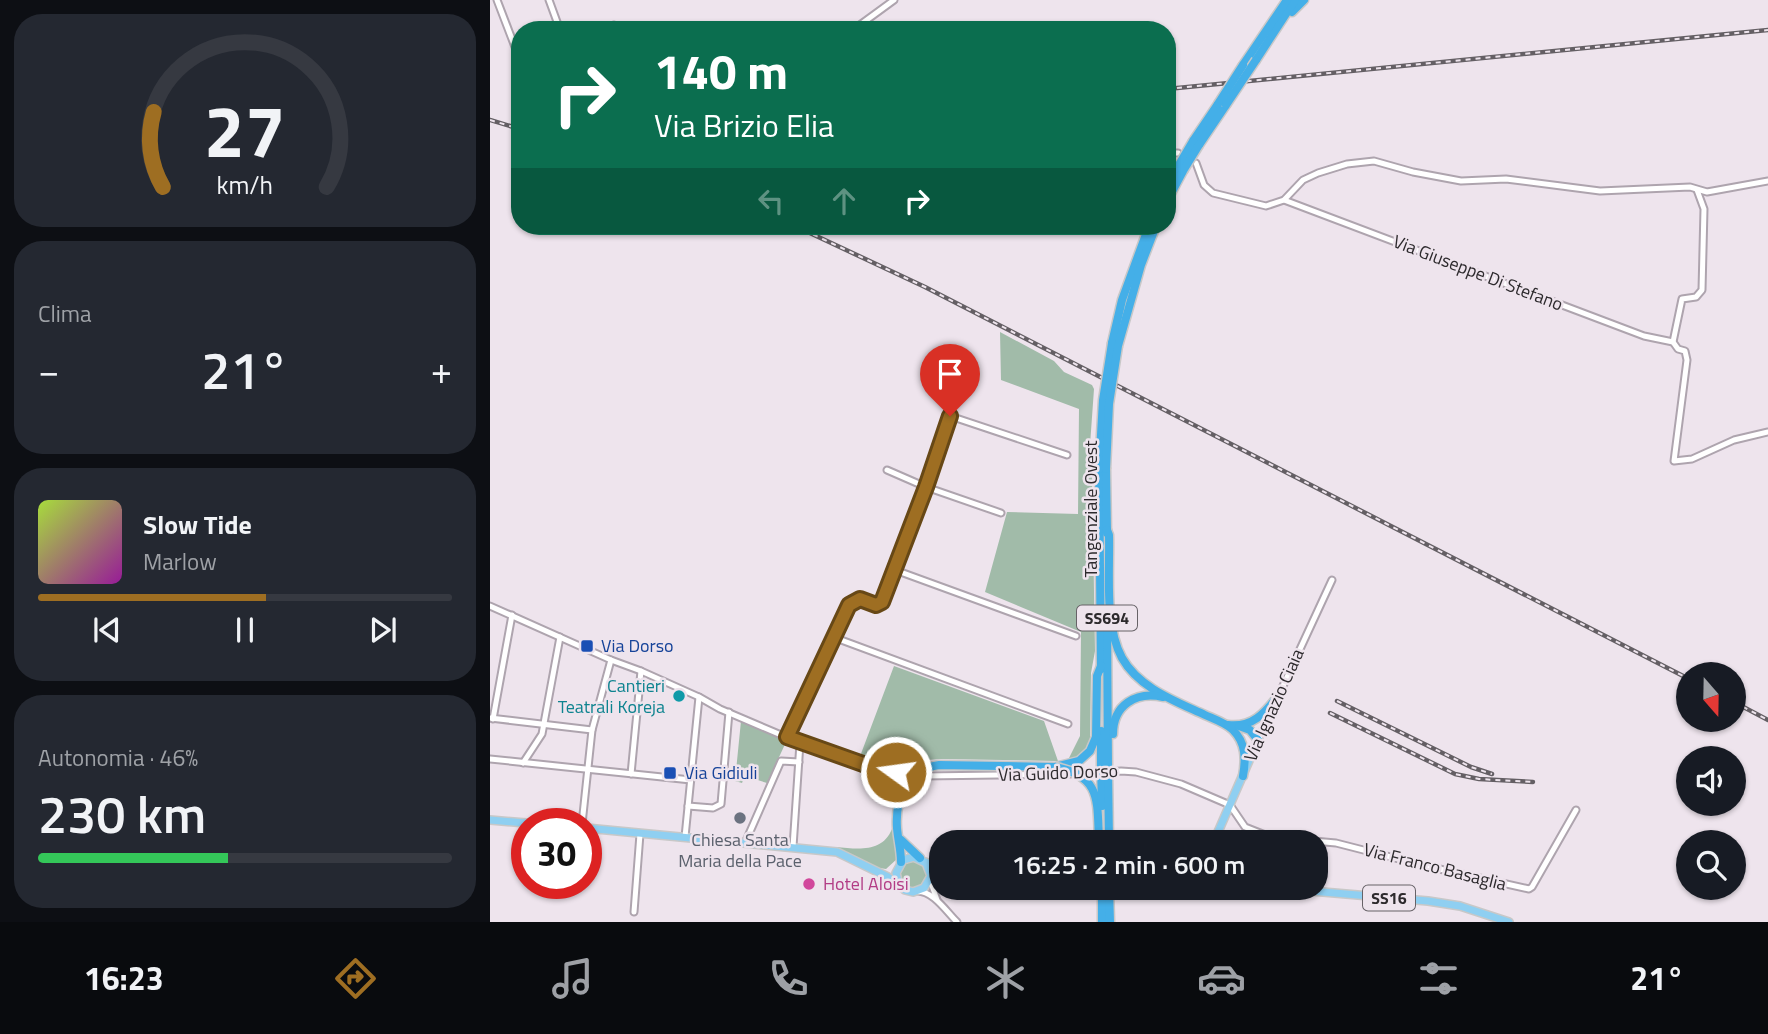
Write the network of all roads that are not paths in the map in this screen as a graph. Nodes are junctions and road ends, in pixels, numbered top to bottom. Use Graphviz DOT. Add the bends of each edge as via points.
graph roads {
  1 [pos="497,0"];
  2 [pos="549,0"];
  3 [pos="894,0"];
  4 [pos="1278,0"];
  5 [pos="1287,0"];
  6 [pos="1295,0"];
  7 [pos="1304,0"];
  8 [pos="557,21"];
  9 [pos="865,21"];
  10 [pos="511,37"];
  11 [pos="1263,50"];
  12 [pos="1249,61"];
  13 [pos="1222,104"];
  14 [pos="1196,163"];
  15 [pos="1180,170"];
  16 [pos="1176,175"];
  17 [pos="1176,180"];
  18 [pos="1768,181"];
  19 [pos="1697,190"];
  20 [pos="1284,200"];
  21 [pos="1146,235"];
  22 [pos="1153,235"];
  23 [pos="1673,342"];
  24 [pos="1115,345"];
  25 [pos="1768,432"];
  26 [pos="1068,455"];
  27 [pos="1103,469"];
  28 [pos="887,470"];
  29 [pos="926,487"];
  30 [pos="1001,513"];
  31 [pos="1107,530"];
  32 [pos="895,570"];
  33 [pos="1332,580"];
  34 [pos="490,607"];
  35 [pos="512,615"];
  36 [pos="1076,636"];
  37 [pos="560,637"];
  38 [pos="833,637"];
  39 [pos="611,660"];
  40 [pos="1101,666"];
  41 [pos="641,671"];
  42 [pos="1278,696"];
  43 [pos="699,697"];
  44 [pos="1172,700"];
  45 [pos="729,712"];
  46 [pos="491,719"];
  47 [pos="543,724"];
  48 [pos="1068,724"];
  49 [pos="592,730"];
  50 [pos="1237,730"];
  51 [pos="787,737"];
  52 [pos="1258,740"];
  53 [pos="800,743"];
  54 [pos="490,759"];
  55 [pos="799,762"];
  56 [pos="523,763"];
  57 [pos="1055,766"];
  58 [pos="1107,767"];
  59 [pos="587,770"];
  60 [pos="896,772"];
  61 [pos="631,774"];
  62 [pos="923,776"];
  63 [pos="1243,776"];
  64 [pos="691,780"];
  65 [pos="1230,805"];
  66 [pos="688,806"];
  67 [pos="583,808"];
  68 [pos="1576,810"];
  69 [pos="490,820"];
  70 [pos="511,822"];
  71 [pos="602,830"];
  72 [pos="1099,830"];
  73 [pos="1101,830"];
  74 [pos="1109,830"];
  75 [pos="1219,830"];
  76 [pos="1253,830"];
  77 [pos="640,834"];
  78 [pos="685,837"];
  79 [pos="899,838"];
  80 [pos="1328,842"];
  81 [pos="745,843"];
  82 [pos="793,847"];
  83 [pos="922,860"];
  84 [pos="900,864"];
  85 [pos="929,864"];
  86 [pos="868,869"];
  87 [pos="929,872"];
  88 [pos="929,880"];
  89 [pos="899,885"];
  90 [pos="917,891"];
  91 [pos="1328,892"];
  92 [pos="937,900"];
  93 [pos="1102,900"];
  94 [pos="1109,900"];
  95 [pos="940,905"];
  96 [pos="634,912"];
  97 [pos="957,922"];
  98 [pos="1102,922"];
  99 [pos="1110,922"];
  100 [pos="1510,922"];
  1 -- 10 [label="street"];
  2 -- 8 [label="street"];
  3 -- 9 [label="street"];
  4 -- 12 [label="highway"];
  5 -- 12 [label="highway"];
  6 -- 11 [label="highway"];
  7 -- 11 [label="highway"];
  11 -- 12 [label="highway"];
  12 -- 13 [label="highway, bridge"];
  12 -- 13 [label="highway, bridge"];
  13 -- 15 [label="highway, bridge"];
  14 -- 20 [label="street" via="1204,185 1213,193 1266,206"];
  15 -- 16 [label="highway"];
  15 -- 17 [label="highway"];
  18 -- 19 [label="street"];
  19 -- 20 [label="street" via="1600,191 1506,179 1467,181 1374,161 1347,164 1309,177"];
  19 -- 23 [label="street" via="1704,209 1702,290 1696,297 1682,299"];
  20 -- 23 [label="street, Via Giuseppe Di Stefano" via="1644,336"];
  21 -- 24 [label="highway, Tangenziale Ovest / SS694" via="1122,300"];
  22 -- 24 [label="highway, Tangenziale Ovest / SS694"];
  23 -- 25 [label="street" via="1687,355 1674,461"];
  24 -- 27 [label="highway, Tangenziale Ovest / SS694, bridge" via="1103,400"];
  26 -- 29 [label="street" via="950,416"];
  27 -- 31 [label="highway, Tangenziale Ovest / SS694"];
  27 -- 40 [label="highway, Tangenziale Ovest / SS694"];
  28 -- 29 [label="street"];
  29 -- 30 [label="street"];
  29 -- 32 [label="street"];
  31 -- 44 [label="highway" via="1117,646 1136,677"];
  31 -- 58 [label="highway, Tangenziale Ovest / SS694"];
  32 -- 36 [label="street"];
  32 -- 38 [label="street" via="882,602 853,601"];
  33 -- 42 [label="street, Via Ignazio Ciaia"];
  34 -- 35 [label="street"];
  35 -- 37 [label="street"];
  35 -- 46 [label="street"];
  37 -- 39 [label="street"];
  37 -- 47 [label="street"];
  38 -- 48 [label="street"];
  38 -- 51 [label="street"];
  39 -- 41 [label="street"];
  39 -- 49 [label="street"];
  40 -- 57 [label="highway" via="1094,744 1079,761"];
  40 -- 58 [label="highway, Tangenziale Ovest / SS694"];
  41 -- 43 [label="street"];
  41 -- 61 [label="street"];
  42 -- 50 [label="highway" via="1262,716"];
  42 -- 52 [label="street, Via Ignazio Ciaia"];
  43 -- 45 [label="street"];
  43 -- 64 [label="street"];
  44 -- 50 [label="highway"];
  44 -- 58 [label="highway" via="1145,695 1124,704 1114,719"];
  45 -- 51 [label="street"];
  45 -- 66 [label="street" via="721,803 713,808"];
  46 -- 47 [label="street"];
  47 -- 49 [label="street"];
  47 -- 56 [label="street" via="542,734"];
  49 -- 59 [label="street"];
  50 -- 52 [label="highway" via="1250,730"];
  50 -- 63 [label="highway" via="1245,755"];
  51 -- 53 [label="street"];
  52 -- 63 [label="main road, Via Ignazio Ciaia"];
  53 -- 55 [label="street"];
  53 -- 60 [label="street"];
  54 -- 56 [label="street"];
  55 -- 81 [label="street" via="781,761"];
  55 -- 82 [label="street"];
  56 -- 59 [label="street"];
  57 -- 72 [label="highway, bridge" via="1080,774 1091,785"];
  57 -- 79 [label="highway" via="923,768 904,787"];
  58 -- 73 [label="highway, Tangenziale Ovest / SS694, bridge"];
  58 -- 74 [label="highway, Tangenziale Ovest / SS694, bridge"];
  59 -- 61 [label="street"];
  59 -- 67 [label="street"];
  61 -- 64 [label="street"];
  62 -- 65 [label="street, Via Guido Dorso" via="1136,772 1181,784"];
  63 -- 65 [label="main road, Via Ignazio Ciaia"];
  64 -- 66 [label="street"];
  65 -- 75 [label="main road, Via Ignazio Ciaia"];
  65 -- 76 [label="street" via="1245,827"];
  66 -- 78 [label="street"];
  68 -- 80 [label="street, Via Franco Basaglia" via="1529,889"];
  69 -- 70 [label="main road"];
  71 -- 77 [label="main road"];
  77 -- 78 [label="main road"];
  77 -- 96 [label="street"];
  78 -- 81 [label="main road"];
  79 -- 83 [label="highway"];
  79 -- 84 [label="highway"];
  81 -- 82 [label="main road"];
  82 -- 86 [label="main road" via="837,852"];
  83 -- 84 [label="main road" via="909,858"];
  83 -- 85 [label="main road"];
  83 -- 87 [label="main road"];
  84 -- 86 [label="main road" via="886,870"];
  84 -- 89 [label="main road" via="895,873"];
  86 -- 89 [label="main road"];
  88 -- 90 [label="main road"];
  89 -- 90 [label="main road"];
  90 -- 95 [label="street"];
  91 -- 100 [label="main road, SS16" via="1460,906"];
  92 -- 95 [label="street"];
  93 -- 98 [label="highway"];
  94 -- 99 [label="highway"];
  95 -- 97 [label="street"];
}
